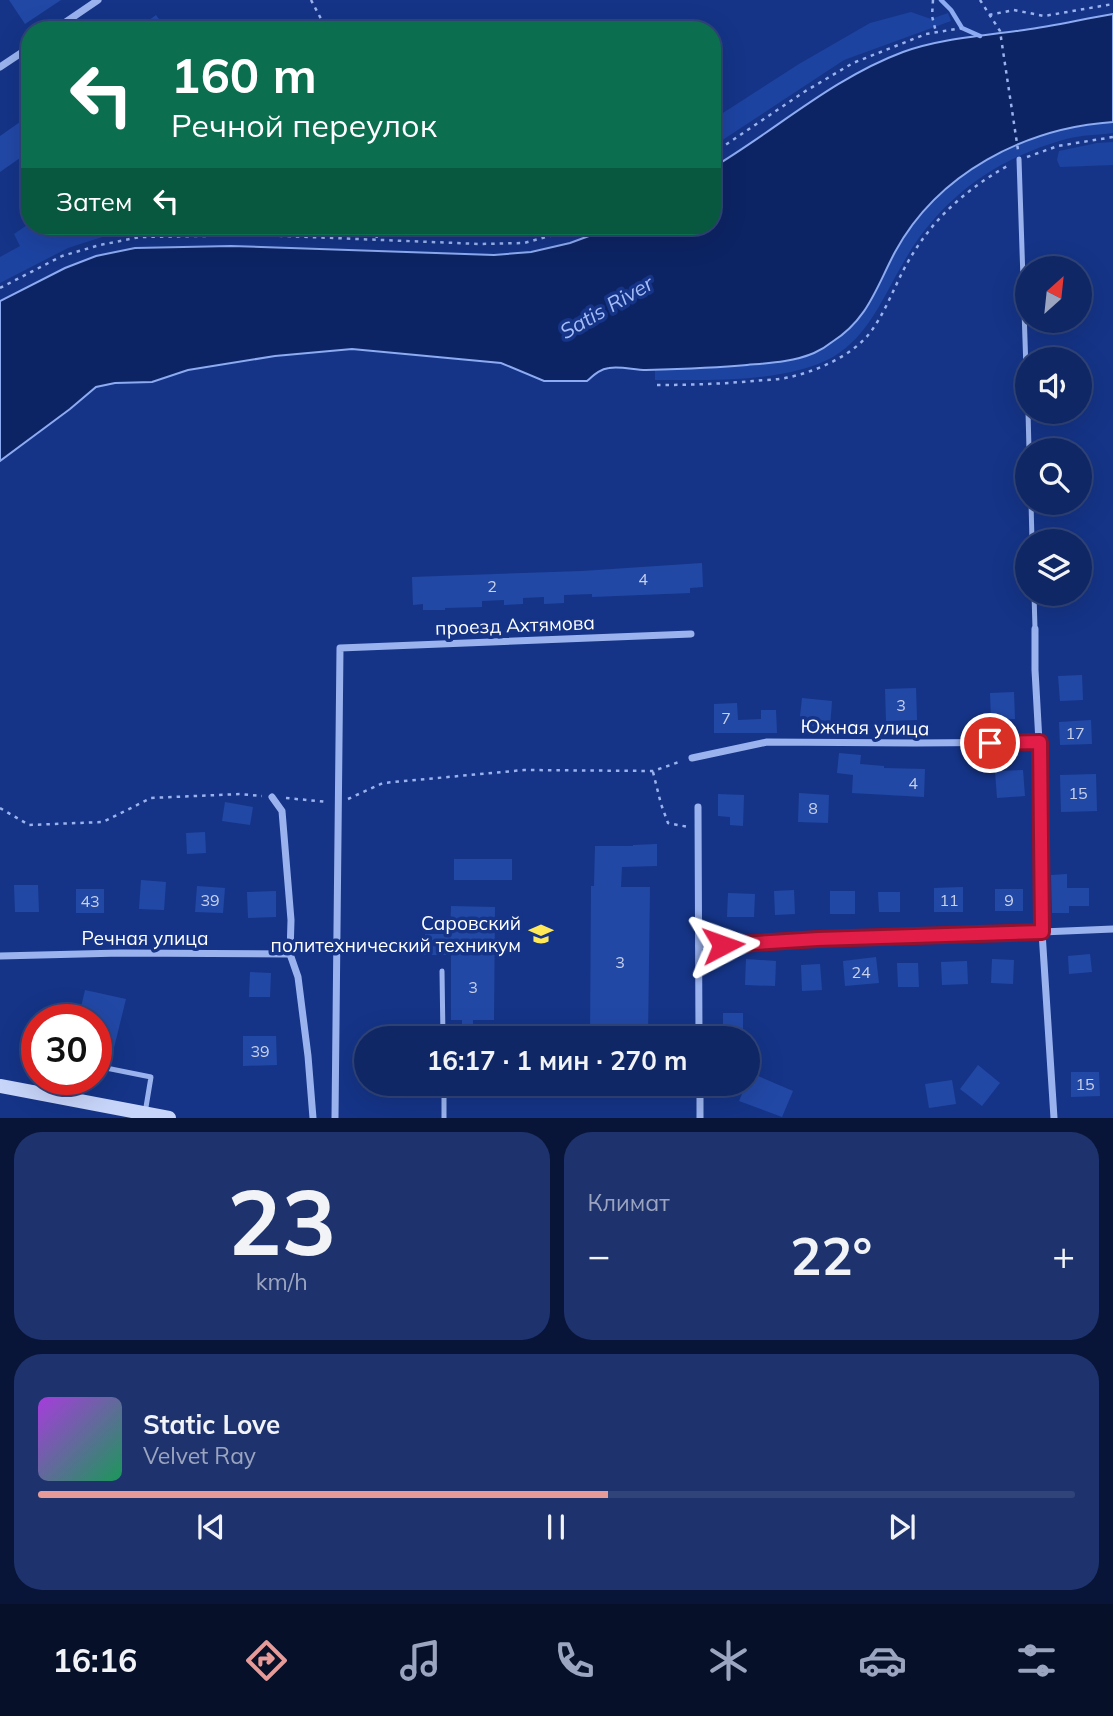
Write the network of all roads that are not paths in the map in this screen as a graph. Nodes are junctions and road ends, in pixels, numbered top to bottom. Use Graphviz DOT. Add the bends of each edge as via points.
graph roads {
  1 [pos="98,0"];
  2 [pos="67,21"];
  3 [pos="21,53"];
  4 [pos="0,67"];
  5 [pos="1019,159"];
  6 [pos="1025,347"];
  7 [pos="1034,606"];
  8 [pos="1035,629"];
  9 [pos="691,634"];
  10 [pos="1040,742"];
  11 [pos="692,758"];
  12 [pos="272,797"];
  13 [pos="698,807"];
  14 [pos="1113,929"];
  15 [pos="1042,932"];
  16 [pos="699,946"];
  17 [pos="289,954"];
  18 [pos="0,956"];
  19 [pos="442,971"];
  20 [pos="443,1026"];
  21 [pos="699,1026"];
  22 [pos="112,1069"];
  23 [pos="0,1086"];
  24 [pos="21,1090"];
  25 [pos="48,1095"];
  26 [pos="444,1096"];
  27 [pos="699,1096"];
  28 [pos="144,1115"];
  29 [pos="169,1118"];
  30 [pos="313,1118"];
  31 [pos="335,1118"];
  32 [pos="444,1118"];
  33 [pos="700,1118"];
  34 [pos="1054,1118"];
  1 -- 2 [label="street"];
  3 -- 4 [label="street"];
  5 -- 6 [label="lane"];
  7 -- 8 [label="lane"];
  8 -- 10 [label="street"];
  9 -- 31 [label="street, проезд Ахтямова" via="340,648"];
  10 -- 11 [label="street, Южная улица" via="767,741"];
  10 -- 15 [label="street"];
  12 -- 17 [label="street" via="282,811 291,920"];
  13 -- 16 [label="street"];
  14 -- 15 [label="street"];
  15 -- 16 [label="street"];
  15 -- 34 [label="street"];
  16 -- 21 [label="street"];
  17 -- 18 [label="street, Речная улица"];
  17 -- 30 [label="street" via="298,977"];
  19 -- 20 [label="lane"];
  22 -- 28 [label="lane" via="150,1077"];
  23 -- 24 [label="street"];
  25 -- 28 [label="street"];
  26 -- 32 [label="lane"];
  27 -- 33 [label="street"];
  28 -- 29 [label="street"];
}
